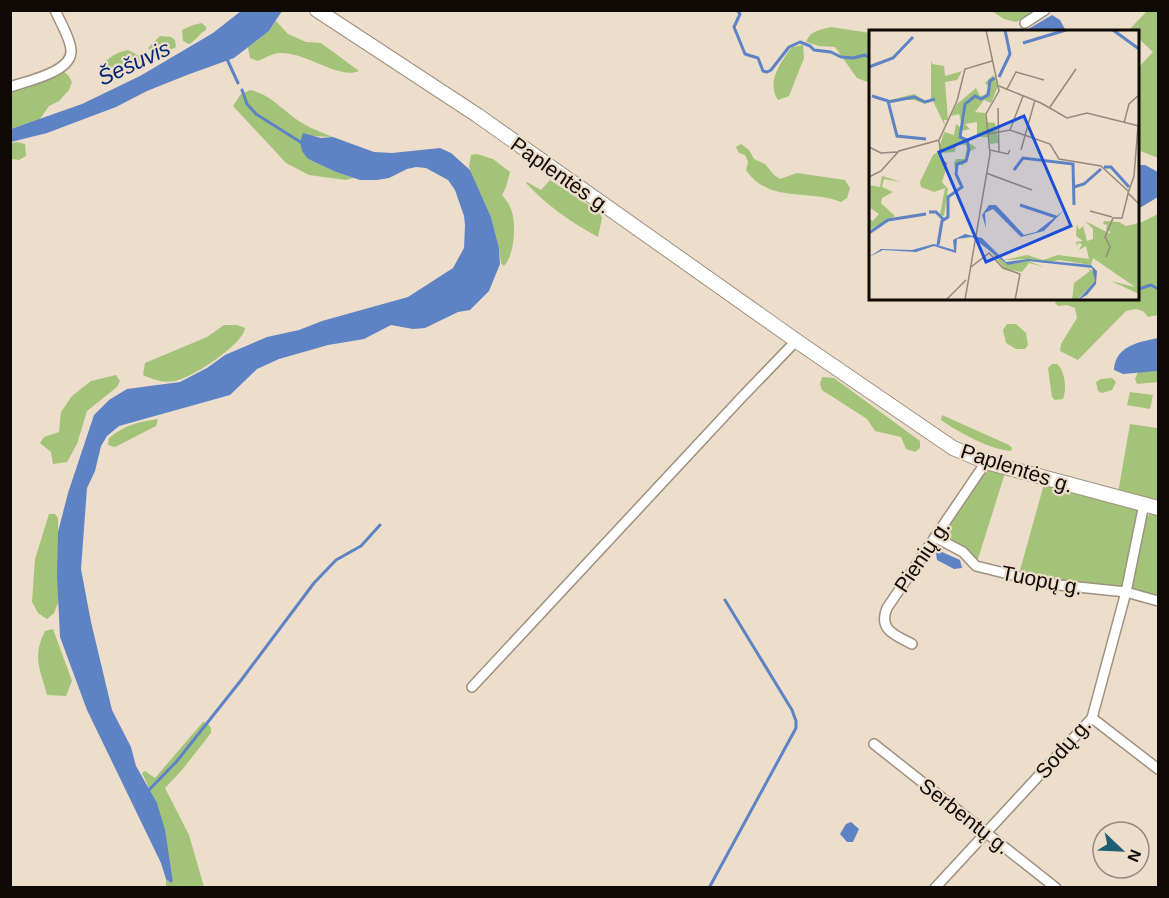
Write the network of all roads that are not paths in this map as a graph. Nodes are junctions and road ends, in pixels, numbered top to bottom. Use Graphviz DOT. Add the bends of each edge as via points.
graph roads {
  1 [pos="55,10"];
  2 [pos="1046,10"];
  3 [pos="320,12"];
  4 [pos="1025,23"];
  5 [pos="10,87"];
  6 [pos="796,341"];
  7 [pos="986,462"];
  8 [pos="1144,504"];
  9 [pos="1158,508"];
  10 [pos="935,537"];
  11 [pos="1126,592"];
  12 [pos="1158,601"];
  13 [pos="912,644"];
  14 [pos="471,687"];
  15 [pos="1092,718"];
  16 [pos="874,744"];
  17 [pos="1158,769"];
  18 [pos="986,832"];
  19 [pos="935,888"];
  20 [pos="1056,888"];
  1 -- 5 [label="street" via="70,46 67,63"];
  2 -- 4 [label="street"];
  3 -- 6 [label="main road, Paplentės g." via="477,115"];
  6 -- 7 [label="main road, Paplentės g." via="931,434"];
  6 -- 14 [label="street"];
  7 -- 8 [label="main road, Paplentės g."];
  7 -- 10 [label="street, Pienių g."];
  8 -- 9 [label="main road, Paplentės g."];
  8 -- 11 [label="street, Sodų g."];
  10 -- 11 [label="street, Tuopų g." via="963,552 976,566 1049,584"];
  10 -- 13 [label="street, Pienių g." via="884,615 884,624 893,634"];
  11 -- 12 [label="street, Tuopų g."];
  11 -- 15 [label="street, Sodų g."];
  15 -- 17 [label="street"];
  15 -- 18 [label="street, Sodų g."];
  16 -- 18 [label="street, Serbentų g."];
  18 -- 19 [label="street, Sodų g."];
  18 -- 20 [label="street, Serbentų g."];
}
